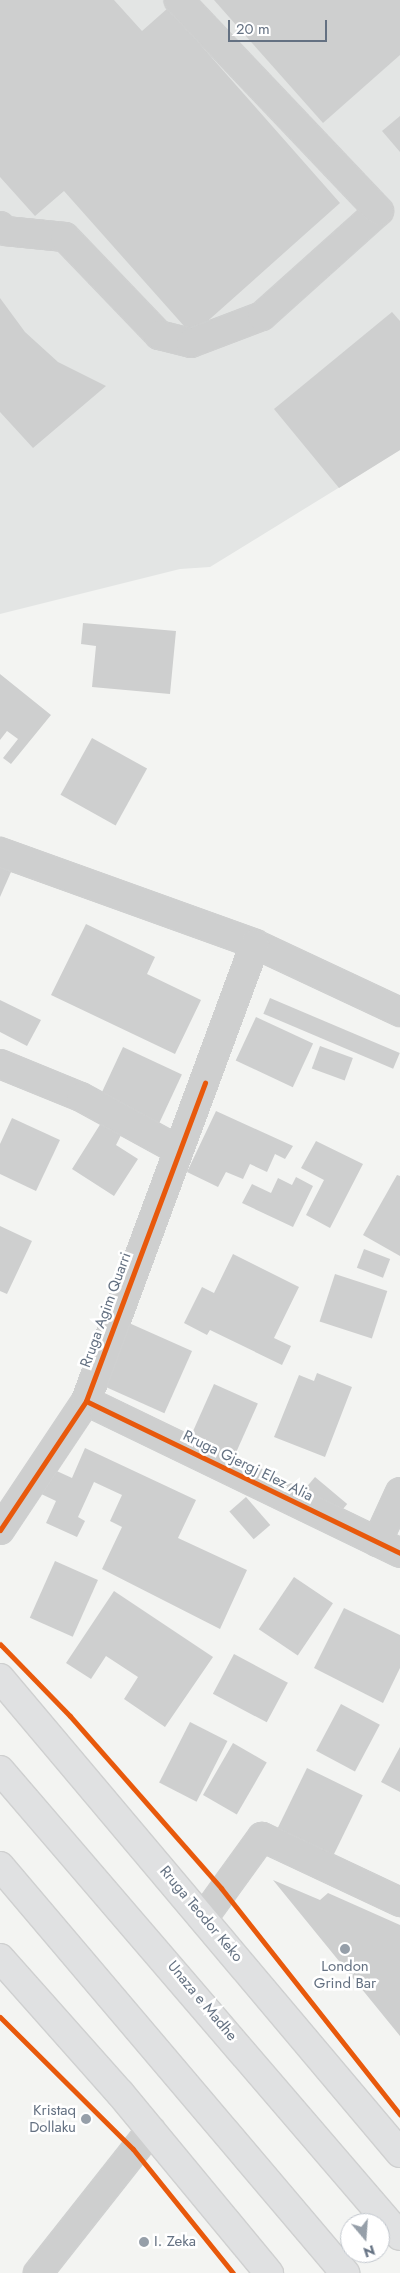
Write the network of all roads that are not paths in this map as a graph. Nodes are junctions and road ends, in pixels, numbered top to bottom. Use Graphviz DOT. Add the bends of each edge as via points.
graph roads {
  1 [pos="179,0"];
  2 [pos="0,226"];
  3 [pos="8,856"];
  4 [pos="255,944"];
  5 [pos="400,1012"];
  6 [pos="0,1064"];
  7 [pos="178,1150"];
  8 [pos="86,1401"];
  9 [pos="400,1492"];
  10 [pos="0,1530"];
  11 [pos="388,1547"];
  12 [pos="0,1678"];
  13 [pos="0,1770"];
  14 [pos="0,1866"];
  15 [pos="400,1902"];
  16 [pos="204,1917"];
  17 [pos="0,1958"];
  18 [pos="151,2130"];
  19 [pos="400,2153"];
  20 [pos="400,2236"];
  21 [pos="38,2273"];
  22 [pos="269,2273"];
  23 [pos="345,2273"];
  1 -- 2 [label="street" via="379,211 262,316 191,344 159,335 65,238 5,231"];
  3 -- 4 [label="street"];
  4 -- 5 [label="street"];
  4 -- 7 [label="street, Rruga Agim Quarri"];
  6 -- 7 [label="street" via="81,1097"];
  7 -- 8 [label="street, Rruga Agim Quarri"];
  8 -- 10 [label="street, Rruga Agim Quarri"];
  8 -- 11 [label="street, Rruga Gjergj Elez Alia"];
  9 -- 11 [label="street"];
  12 -- 16 [label="main road, Rruga Teodor Keko"];
  13 -- 20 [label="main road, Unaza e Madhe"];
  14 -- 23 [label="main road"];
  15 -- 16 [label="street" via="262,1837"];
  16 -- 19 [label="main road, Rruga Teodor Keko"];
  17 -- 18 [label="main road"];
  18 -- 21 [label="street"];
  18 -- 22 [label="main road"];
}
